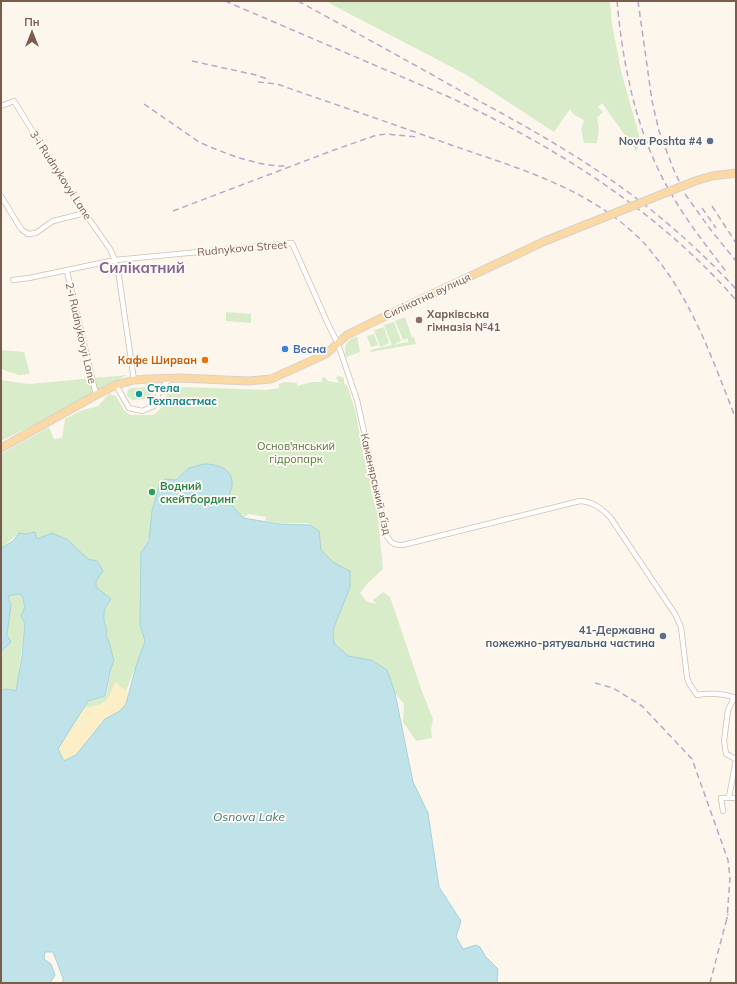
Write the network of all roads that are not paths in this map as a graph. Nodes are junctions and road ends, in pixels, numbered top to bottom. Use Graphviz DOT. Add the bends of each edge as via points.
graph roads {
  1 [pos="1,106"];
  2 [pos="736,173"];
  3 [pos="1,196"];
  4 [pos="85,213"];
  5 [pos="115,260"];
  6 [pos="67,271"];
  7 [pos="13,280"];
  8 [pos="338,344"];
  9 [pos="171,378"];
  10 [pos="134,380"];
  11 [pos="116,385"];
  12 [pos="96,395"];
  13 [pos="1,448"];
  14 [pos="735,698"];
  15 [pos="736,759"];
  16 [pos="729,797"];
  17 [pos="736,798"];
  18 [pos="723,811"];
  1 -- 4 [label="street, 3-i Rudnykovyi Lane" via="14,101"];
  2 -- 8 [label="main road, Силікатна вулиця, bridge" via="695,181 545,241 373,322 347,335"];
  3 -- 4 [label="street" via="21,229 28,234 36,233 53,222"];
  4 -- 5 [label="street, 3-i Rudnykovyi Lane"];
  5 -- 6 [label="street, Rudnykova Street"];
  5 -- 8 [label="street, Rudnykova Street" via="292,243"];
  5 -- 10 [label="street, 3-i Rudnykovyi Lane"];
  6 -- 7 [label="street, Rudnykova Street"];
  6 -- 12 [label="street, 2-i Rudnykovyi Lane"];
  8 -- 9 [label="main road, Силікатна вулиця" via="326,354 271,379 248,381"];
  8 -- 14 [label="street, Каменярський в’їзд" via="357,400 390,542 403,546 580,501 589,501 610,517 675,614 681,627 687,677 697,695 706,693"];
  9 -- 10 [label="main road, Силікатна вулиця"];
  9 -- 11 [label="street" via="160,389 154,406 142,411 129,408"];
  10 -- 11 [label="main road, Силікатна вулиця"];
  11 -- 12 [label="main road, Силікатна вулиця"];
  12 -- 13 [label="main road, Силікатна вулиця"];
  14 -- 15 [label="street" via="728,710 724,741 726,754"];
  15 -- 16 [label="street"];
  16 -- 17 [label="street"];
  16 -- 18 [label="street" via="721,798"];
}
